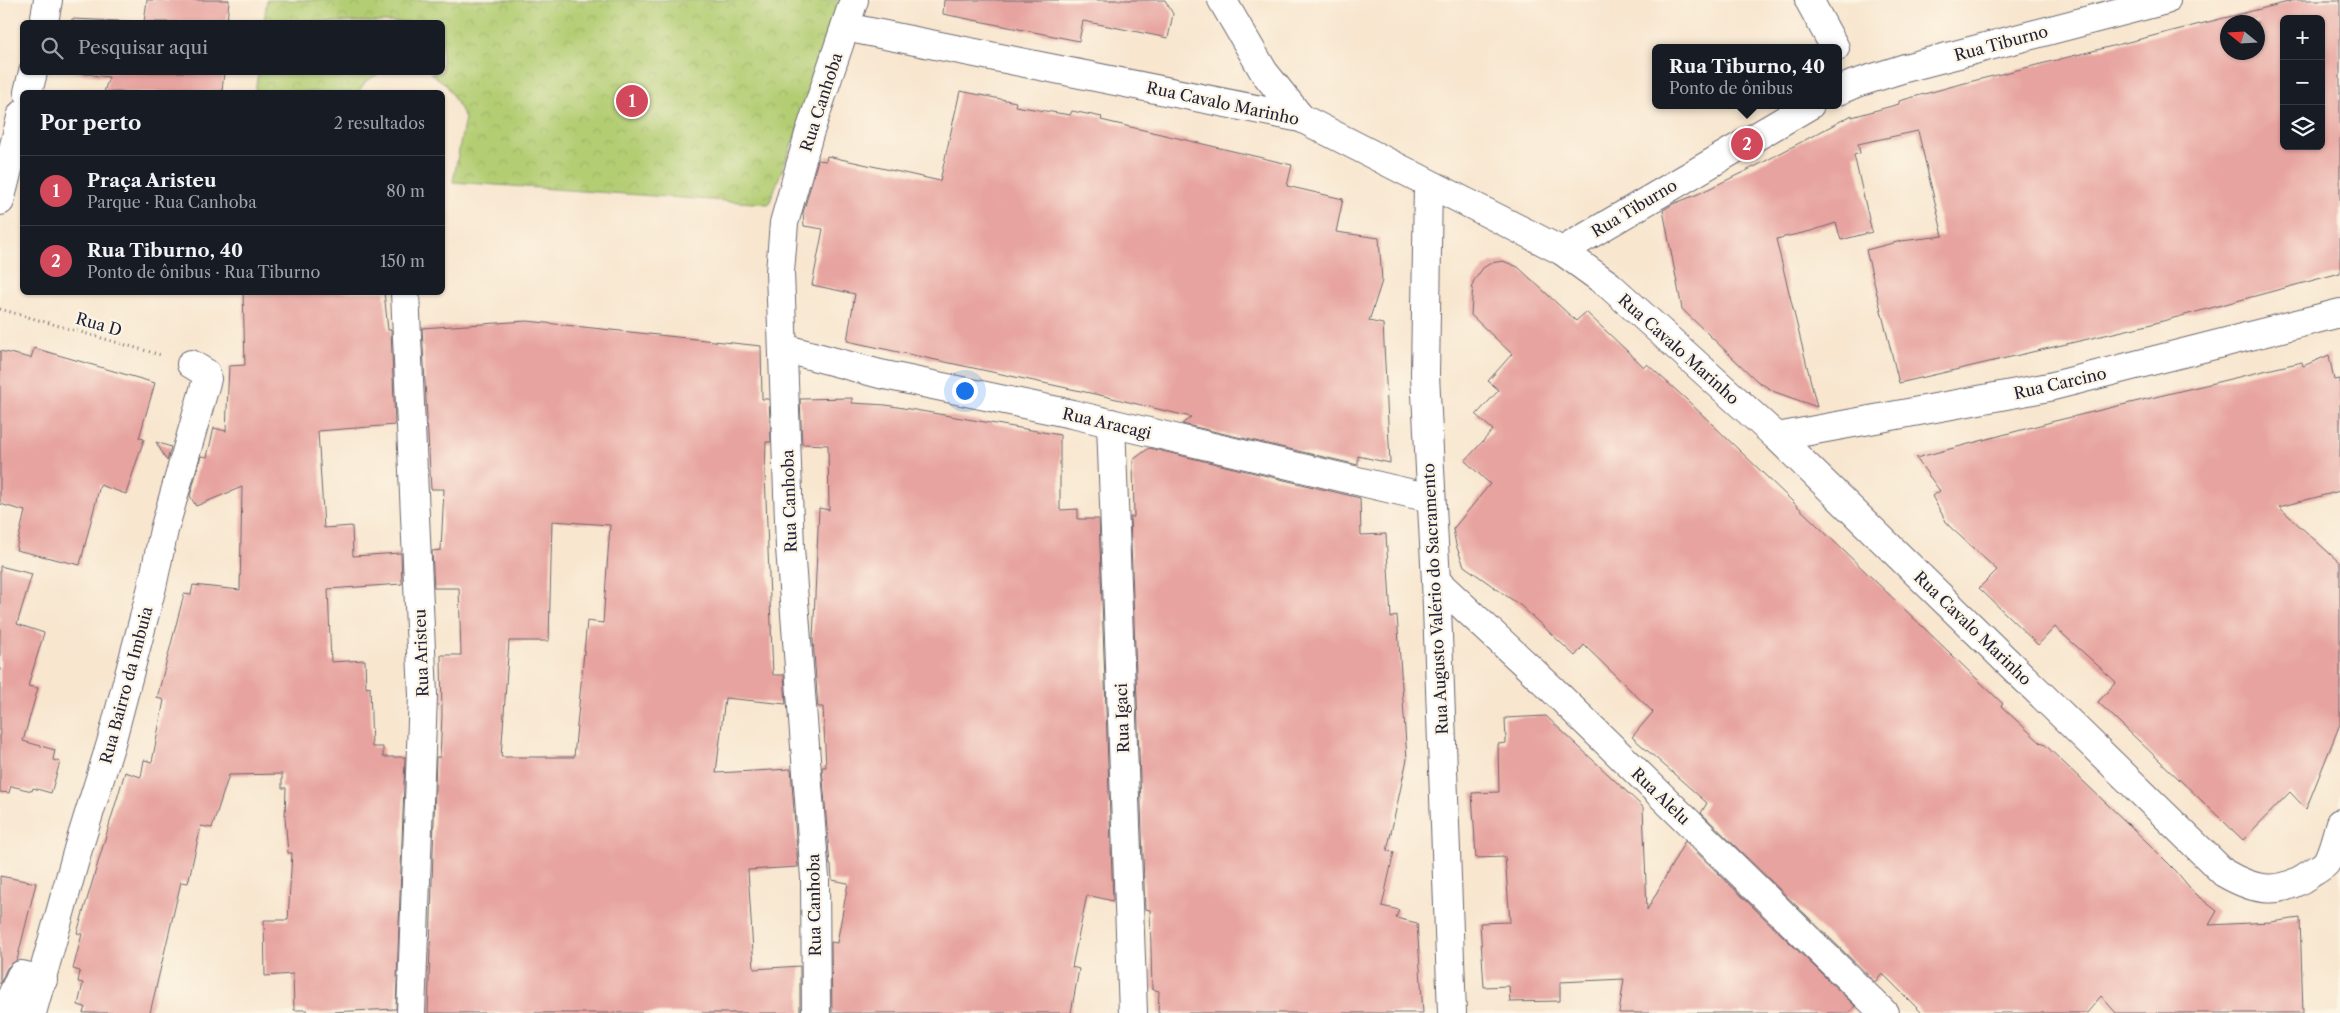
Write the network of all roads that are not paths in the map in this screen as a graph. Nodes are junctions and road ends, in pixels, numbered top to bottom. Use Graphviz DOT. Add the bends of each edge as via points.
graph roads {
  1 [pos="48,0"];
  2 [pos="854,0"];
  3 [pos="1222,0"];
  4 [pos="1809,0"];
  5 [pos="2166,0"];
  6 [pos="44,20"];
  7 [pos="845,27"];
  8 [pos="1833,44"];
  9 [pos="1842,71"];
  10 [pos="32,75"];
  11 [pos="1846,88"];
  12 [pos="28,90"];
  13 [pos="1803,109"];
  14 [pos="1301,118"];
  15 [pos="20,122"];
  16 [pos="1428,184"];
  17 [pos="0,201"];
  18 [pos="1562,251"];
  19 [pos="405,295"];
  20 [pos="2340,313"];
  21 [pos="783,348"];
  22 [pos="191,364"];
  23 [pos="1111,424"];
  24 [pos="1776,437"];
  25 [pos="1430,498"];
  26 [pos="1436,581"];
  27 [pos="2340,823"];
  28 [pos="43,980"];
  29 [pos="4,1013"];
  30 [pos="32,1013"];
  31 [pos="411,1013"];
  32 [pos="816,1013"];
  33 [pos="1132,1013"];
  34 [pos="1452,1013"];
  35 [pos="1884,1013"];
  1 -- 6 [label="street"];
  2 -- 7 [label="street, Rua Canhoba"];
  3 -- 14 [label="street" via="1264,72"];
  4 -- 8 [label="street"];
  5 -- 11 [label="street, Rua Tiburno" via="1905,68"];
  7 -- 14 [label="street, Rua Cavalo Marinho"];
  7 -- 21 [label="street, Rua Canhoba" via="809,134 784,223 780,272"];
  9 -- 11 [label="street"];
  10 -- 12 [label="street"];
  13 -- 18 [label="street, Rua Tiburno"];
  14 -- 16 [label="street, Rua Cavalo Marinho"];
  15 -- 17 [label="street"];
  16 -- 18 [label="street, Rua Cavalo Marinho"];
  16 -- 25 [label="street, Rua Augusto Valério do Sacramento" via="1425,375"];
  18 -- 24 [label="street, Rua Cavalo Marinho" via="1609,285"];
  19 -- 31 [label="street, Rua Aristeu" via="423,696"];
  20 -- 24 [label="street, Rua Carcino" via="2049,387"];
  21 -- 23 [label="street, Rua Aracagi" via="880,374"];
  21 -- 32 [label="street, Rua Canhoba" via="790,548 815,878"];
  22 -- 28 [label="street, Rua Bairro da Imbuia" via="206,373 207,379 164,530 113,734"];
  23 -- 25 [label="street, Rua Aracagi"];
  23 -- 33 [label="street, Rua Igaci"];
  24 -- 27 [label="street, Rua Cavalo Marinho" via="2224,873 2260,889 2275,889 2300,881 2325,864"];
  25 -- 26 [label="street, Rua Augusto Valério do Sacramento"];
  26 -- 34 [label="street, Rua Augusto Valério do Sacramento"];
  26 -- 35 [label="street, Rua Alelu"];
  28 -- 29 [label="street" via="21,976"];
  28 -- 30 [label="street, Rua Bairro da Imbuia"];
}
